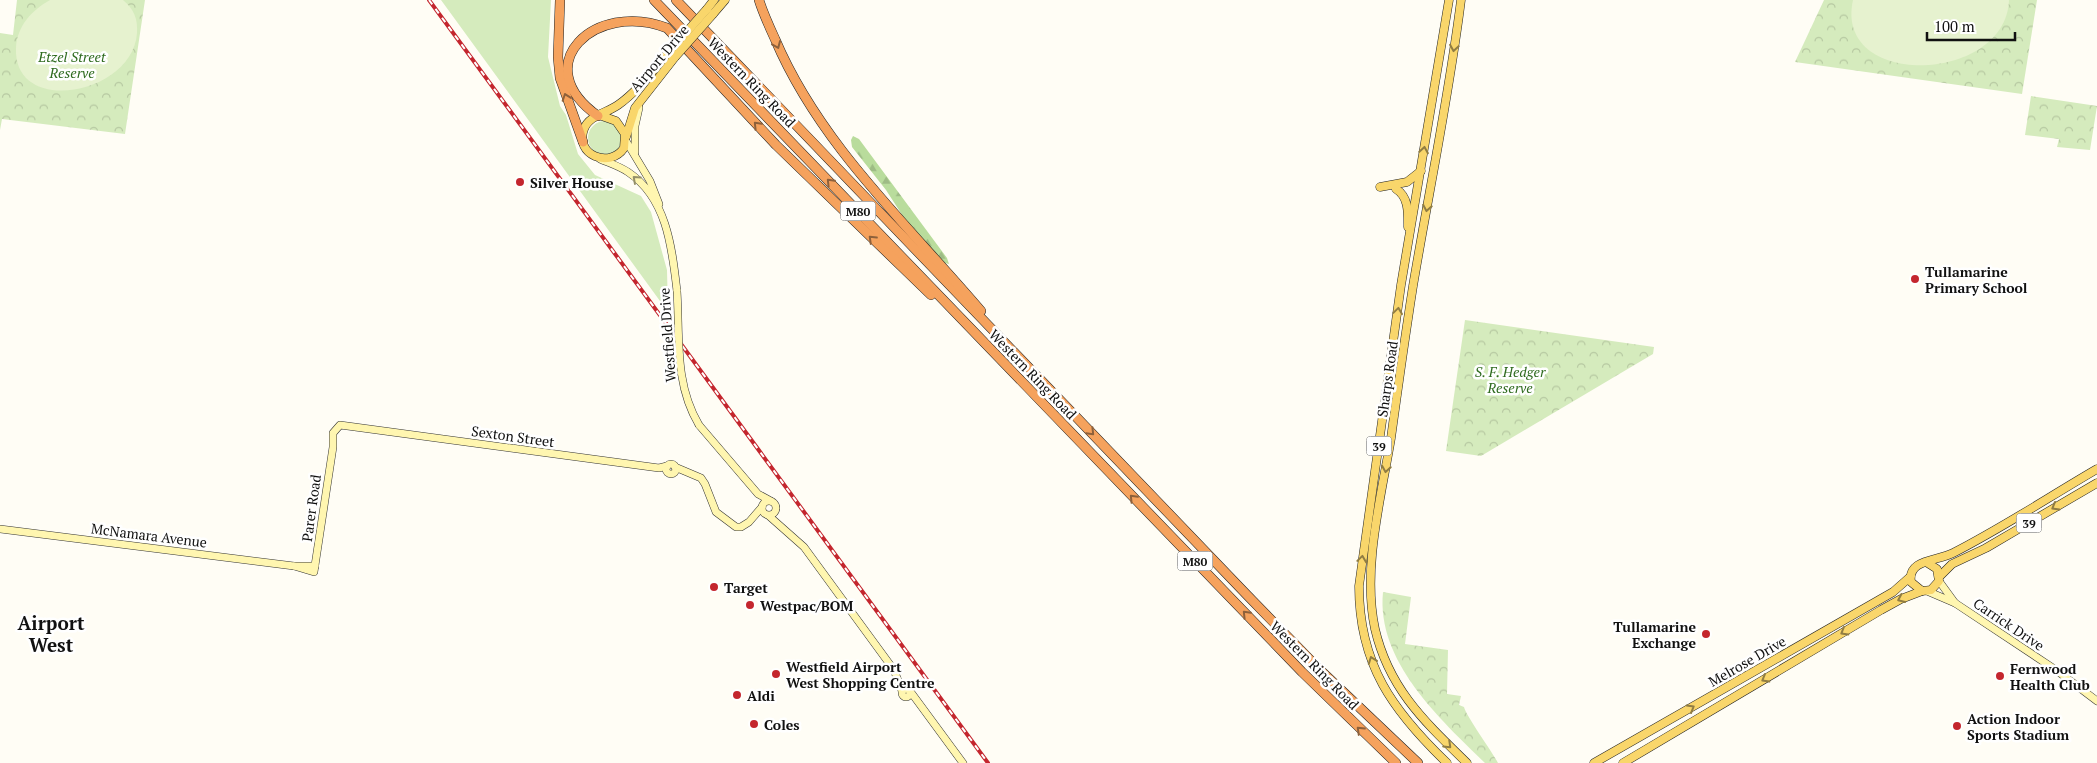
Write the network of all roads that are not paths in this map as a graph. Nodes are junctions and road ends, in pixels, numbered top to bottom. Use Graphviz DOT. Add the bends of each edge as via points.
graph roads {
  1 [pos="560,0"];
  2 [pos="654,0"];
  3 [pos="676,0"];
  4 [pos="714,0"];
  5 [pos="725,0"];
  6 [pos="760,0"];
  7 [pos="1448,0"];
  8 [pos="1461,0"];
  9 [pos="710,11"];
  10 [pos="648,14"];
  11 [pos="1445,23"];
  12 [pos="1458,24"];
  13 [pos="576,32"];
  14 [pos="672,55"];
  15 [pos="644,94"];
  16 [pos="598,116"];
  17 [pos="626,140"];
  18 [pos="583,142"];
  19 [pos="635,154"];
  20 [pos="600,159"];
  21 [pos="1421,170"];
  22 [pos="1380,187"];
  23 [pos="1396,189"];
  24 [pos="660,211"];
  25 [pos="1408,248"];
  26 [pos="1418,258"];
  27 [pos="1401,285"];
  28 [pos="997,356"];
  29 [pos="1032,372"];
  30 [pos="341,427"];
  31 [pos="2097,469"];
  32 [pos="2097,483"];
  33 [pos="2070,485"];
  34 [pos="758,494"];
  35 [pos="2076,495"];
  36 [pos="774,504"];
  37 [pos="762,506"];
  38 [pos="768,516"];
  39 [pos="749,522"];
  40 [pos="780,524"];
  41 [pos="0,529"];
  42 [pos="1926,562"];
  43 [pos="315,569"];
  44 [pos="1910,577"];
  45 [pos="1939,579"];
  46 [pos="1924,591"];
  47 [pos="1955,603"];
  48 [pos="1395,682"];
  49 [pos="1384,687"];
  50 [pos="2097,701"];
  51 [pos="1668,722"];
  52 [pos="1674,733"];
  53 [pos="1374,743"];
  54 [pos="963,763"];
  55 [pos="1389,763"];
  56 [pos="1396,763"];
  57 [pos="1418,763"];
  58 [pos="1447,763"];
  59 [pos="1467,763"];
  60 [pos="1594,763"];
  61 [pos="1623,763"];
  18 -- 1 [label="highway, one-way" via="560,78"];
  28 -- 2 [label="highway, Western Ring Road / M80, one-way"];
  3 -- 29 [label="highway, Western Ring Road / M80"];
  4 -- 9 [label="main road, Airport Drive"];
  5 -- 9 [label="main road, Airport Drive"];
  6 -- 29 [label="highway, one-way" via="784,60 828,132 898,219"];
  7 -- 11 [label="main road, Sharps Road / 39"];
  8 -- 12 [label="main road, Sharps Road / 39"];
  9 -- 14 [label="main road, Airport Drive, bridge"];
  28 -- 10 [label="highway, one-way" via="820,189 667,28"];
  11 -- 12 [label="main road"];
  21 -- 11 [label="main road, Sharps Road / 39, one-way"];
  12 -- 26 [label="main road, Sharps Road / 39, one-way"];
  13 -- 16 [label="highway" via="568,53 569,74 578,98"];
  14 -- 15 [label="main road, Airport Drive"];
  14 -- 16 [label="main road, Airport Drive" via="629,96"];
  15 -- 17 [label="main road, Airport Drive" via="632,112"];
  15 -- 19 [label="street" via="635,122"];
  16 -- 17 [label="main road" via="616,121"];
  16 -- 18 [label="main road" via="586,125"];
  17 -- 19 [label="street, Westfield Drive"];
  17 -- 20 [label="main road" via="619,154"];
  18 -- 20 [label="main road" via="591,154"];
  19 -- 24 [label="street, Westfield Drive" via="656,193"];
  24 -- 20 [label="street, Westfield Drive, one-way" via="636,179 622,168"];
  21 -- 22 [label="main road" via="1407,182"];
  21 -- 25 [label="main road, Sharps Road / 39"];
  23 -- 25 [label="main road" via="1403,194 1408,211"];
  24 -- 34 [label="street, Westfield Drive, bridge" via="672,249 678,298 680,373 686,399 699,424"];
  25 -- 27 [label="main road, Sharps Road / 39"];
  26 -- 27 [label="main road" via="1413,261"];
  26 -- 48 [label="main road, Sharps Road / 39, one-way" via="1370,577 1375,629"];
  49 -- 27 [label="main road, Sharps Road / 39, one-way" via="1363,631 1359,586"];
  53 -- 28 [label="highway, Western Ring Road / M80, one-way"];
  29 -- 57 [label="highway, Western Ring Road / M80, one-way" via="1319,669"];
  30 -- 39 [label="street, Sexton Street" via="690,472 703,480 721,516 738,528"];
  30 -- 43 [label="street, Parer Road" via="333,447"];
  31 -- 33 [label="main road, 39"];
  32 -- 35 [label="main road, 39"];
  33 -- 35 [label="main road"];
  33 -- 42 [label="main road, 39" via="1953,553"];
  34 -- 36 [label="street, Westfield Drive"];
  34 -- 37 [label="street, Westfield Drive"];
  35 -- 45 [label="main road, 39, one-way" via="1978,553 1952,564"];
  36 -- 37 [label="street" via="766,502"];
  36 -- 38 [label="street" via="774,514"];
  36 -- 40 [label="street"];
  37 -- 38 [label="street" via="762,512"];
  37 -- 39 [label="street"];
  38 -- 39 [label="street, Sexton Street"];
  38 -- 40 [label="street"];
  40 -- 54 [label="street" via="804,547 903,678 906,692 924,710"];
  41 -- 43 [label="street, McNamara Avenue"];
  42 -- 44 [label="main road, 39" via="1916,564"];
  42 -- 45 [label="main road" via="1937,569"];
  44 -- 46 [label="main road" via="1913,586"];
  51 -- 44 [label="main road, Melrose Drive / 39, one-way" via="1893,592"];
  45 -- 46 [label="main road, 39" via="1934,588"];
  45 -- 47 [label="street, Carrick Drive"];
  46 -- 47 [label="street, Carrick Drive"];
  46 -- 52 [label="main road, Melrose Drive / 39, one-way" via="1901,599"];
  47 -- 50 [label="street, Carrick Drive"];
  48 -- 49 [label="main road"];
  48 -- 59 [label="main road, Sharps Road / 39, one-way" via="1422,719"];
  49 -- 58 [label="main road, Sharps Road / 39" via="1412,728"];
  51 -- 52 [label="main road"];
  51 -- 60 [label="main road, Melrose Drive / 39"];
  52 -- 61 [label="main road, Melrose Drive / 39"];
  53 -- 55 [label="highway"];
  53 -- 56 [label="highway, Western Ring Road / M80"];
}
